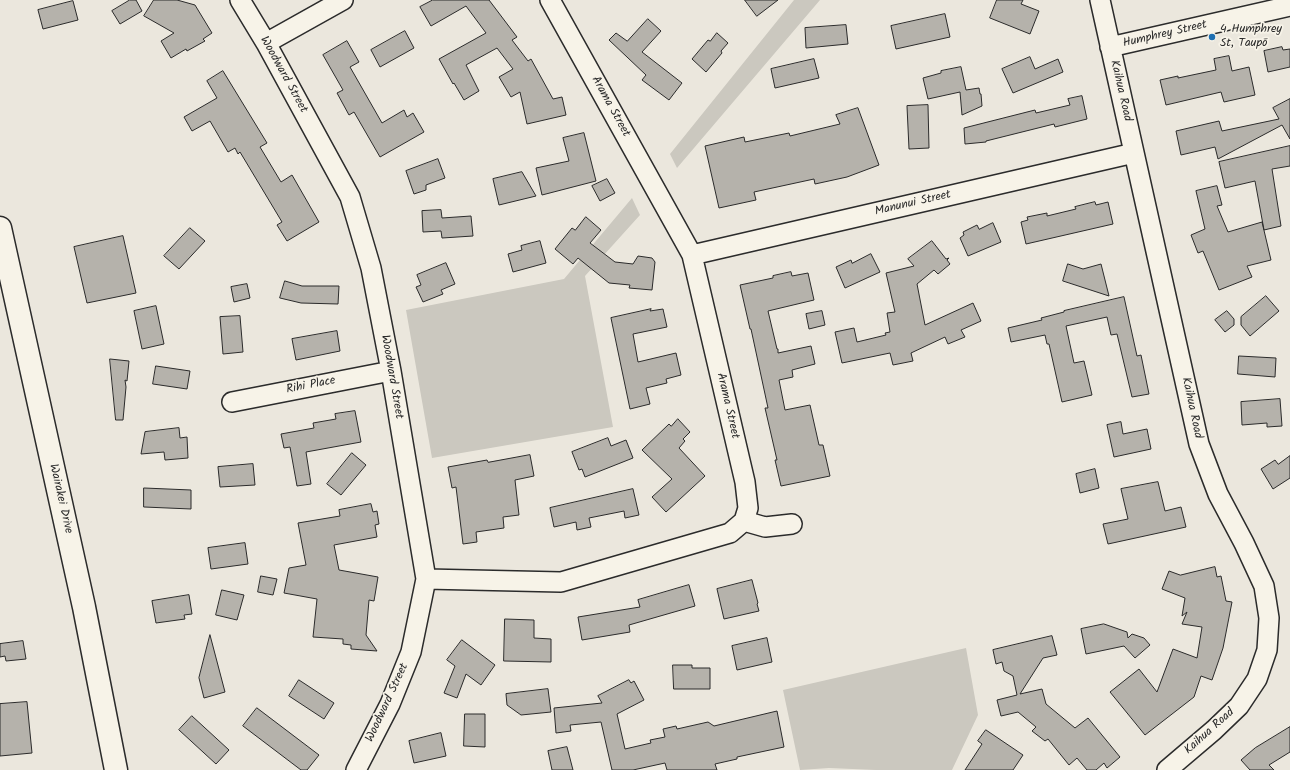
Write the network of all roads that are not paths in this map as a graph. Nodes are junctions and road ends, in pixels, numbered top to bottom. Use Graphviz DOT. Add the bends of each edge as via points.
graph roads {
  1 [pos="240,0"];
  2 [pos="343,0"];
  3 [pos="550,0"];
  4 [pos="1100,0"];
  5 [pos="1290,6"];
  6 [pos="266,43"];
  7 [pos="1110,47"];
  8 [pos="1134,153"];
  9 [pos="0,228"];
  10 [pos="692,255"];
  11 [pos="391,371"];
  12 [pos="232,402"];
  13 [pos="744,521"];
  14 [pos="792,524"];
  15 [pos="426,579"];
  16 [pos="116,770"];
  17 [pos="356,770"];
  18 [pos="1167,770"];
  1 -- 6 [label="street, Woodward Street"];
  2 -- 6 [label="street"];
  3 -- 10 [label="street, Arama Street"];
  4 -- 7 [label="street, Kaihua Road"];
  5 -- 7 [label="street, Humphrey Street"];
  6 -- 11 [label="street, Woodward Street" via="350,197 371,268"];
  7 -- 8 [label="street, Kaihua Road"];
  8 -- 10 [label="street, Manunui Street"];
  8 -- 18 [label="street, Kaihua Road" via="1199,444 1218,494 1264,586 1269,618 1267,650 1256,679 1239,706"];
  9 -- 16 [label="main road, Wairakei Drive" via="84,607"];
  10 -- 13 [label="street, Arama Street" via="745,482 748,508"];
  11 -- 12 [label="street, Rihi Place"];
  11 -- 15 [label="street, Woodward Street"];
  13 -- 14 [label="street" via="765,527"];
  13 -- 15 [label="street" via="730,533 561,582"];
  15 -- 17 [label="street, Woodward Street" via="411,652 390,704"];
}
